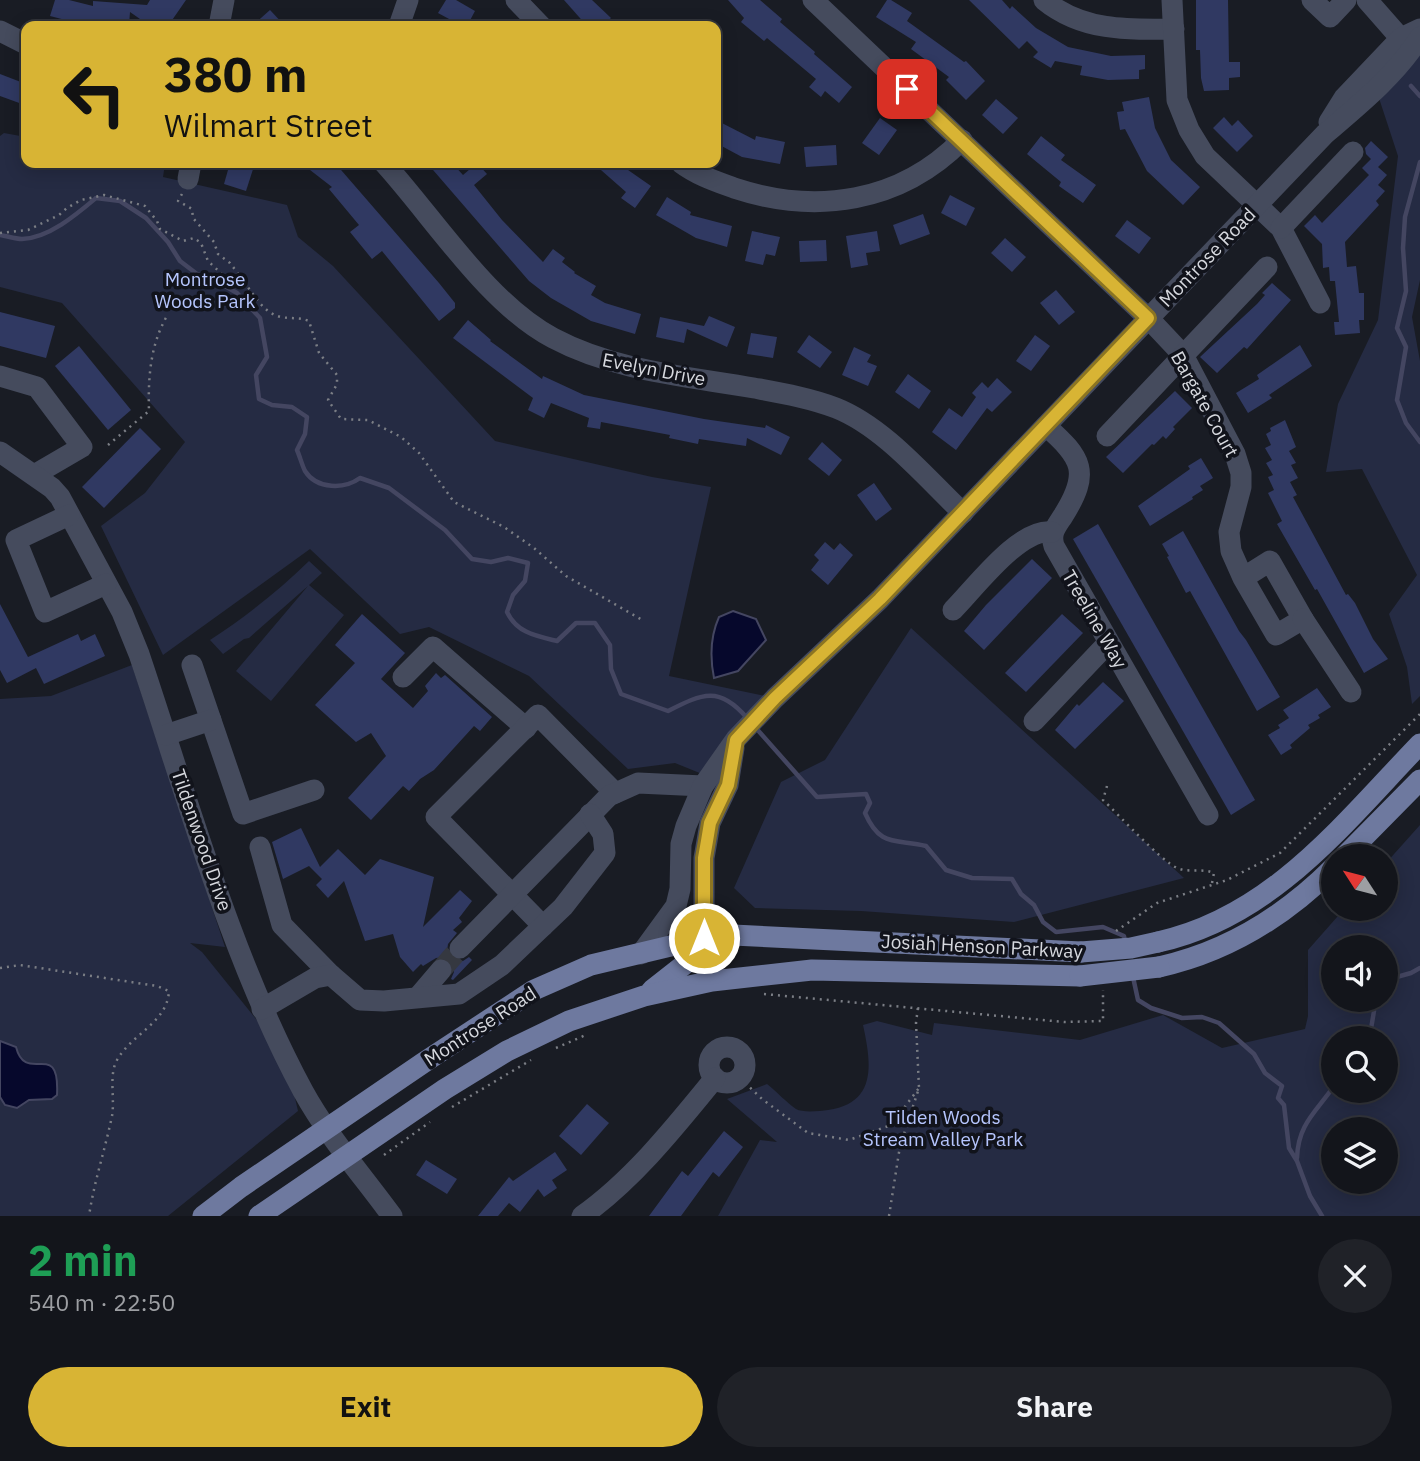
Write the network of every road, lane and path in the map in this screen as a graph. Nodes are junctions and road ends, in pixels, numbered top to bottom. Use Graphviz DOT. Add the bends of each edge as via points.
graph roads {
  1 [pos="224,0"];
  2 [pos="408,0"];
  3 [pos="516,0"];
  4 [pos="813,0"];
  5 [pos="1044,0"];
  6 [pos="1172,0"];
  7 [pos="1312,0"];
  8 [pos="1346,0"];
  9 [pos="1367,0"];
  10 [pos="220,21"];
  11 [pos="401,21"];
  12 [pos="536,21"];
  13 [pos="1174,29"];
  14 [pos="0,31"];
  15 [pos="1413,39"];
  16 [pos="21,42"];
  17 [pos="962,140"];
  18 [pos="1353,152"];
  19 [pos="388,168"];
  20 [pos="689,168"];
  21 [pos="190,171"];
  22 [pos="1258,204"];
  23 [pos="1281,228"];
  24 [pos="0,233"];
  25 [pos="1267,267"];
  26 [pos="240,276"];
  27 [pos="1320,303"];
  28 [pos="167,316"];
  29 [pos="1148,318"];
  30 [pos="1183,355"];
  31 [pos="0,376"];
  32 [pos="1046,426"];
  33 [pos="1107,436"];
  34 [pos="108,446"];
  35 [pos="0,452"];
  36 [pos="26,471"];
  37 [pos="962,513"];
  38 [pos="69,515"];
  39 [pos="1052,532"];
  40 [pos="1243,578"];
  41 [pos="106,584"];
  42 [pos="953,610"];
  43 [pos="1303,619"];
  44 [pos="644,621"];
  45 [pos="1108,643"];
  46 [pos="192,665"];
  47 [pos="403,677"];
  48 [pos="1351,692"];
  49 [pos="1420,714"];
  50 [pos="211,720"];
  51 [pos="1034,721"];
  52 [pos="526,727"];
  53 [pos="166,735"];
  54 [pos="736,740"];
  55 [pos="1420,744"];
  56 [pos="1420,780"];
  57 [pos="703,786"];
  58 [pos="1107,786"];
  59 [pos="314,790"];
  60 [pos="615,793"];
  61 [pos="590,814"];
  62 [pos="1208,815"];
  63 [pos="1357,844"];
  64 [pos="260,847"];
  65 [pos="1321,879"];
  66 [pos="1211,885"];
  67 [pos="513,895"];
  68 [pos="543,926"];
  69 [pos="1119,927"];
  70 [pos="704,938"];
  71 [pos="463,951"];
  72 [pos="641,954"];
  73 [pos="0,968"];
  74 [pos="444,973"];
  75 [pos="331,975"];
  76 [pos="1104,980"];
  77 [pos="761,993"];
  78 [pos="423,996"];
  79 [pos="644,996"];
  80 [pos="918,1007"];
  81 [pos="262,1009"];
  82 [pos="598,1030"];
  83 [pos="552,1050"];
  84 [pos="541,1055"];
  85 [pos="715,1078"];
  86 [pos="740,1078"];
  87 [pos="919,1088"];
  88 [pos="450,1108"];
  89 [pos="439,1116"];
  90 [pos="327,1129"];
  91 [pos="346,1154"];
  92 [pos="384,1155"];
  93 [pos="89,1216"];
  94 [pos="203,1216"];
  95 [pos="259,1216"];
  96 [pos="392,1216"];
  97 [pos="582,1216"];
  98 [pos="889,1216"];
  1 -- 10 [label="street"];
  2 -- 11 [label="street"];
  3 -- 12 [label="street"];
  4 -- 17 [label="street, Bargate Court"];
  5 -- 13 [label="street" via="1056,10 1095,25 1124,30"];
  6 -- 13 [label="street"];
  7 -- 8 [label="street" via="1330,17"];
  9 -- 15 [label="street"];
  13 -- 22 [label="street" via="1177,100 1189,130 1206,156"];
  14 -- 16 [label="street"];
  15 -- 22 [label="street, Montrose Road" via="1368,97"];
  17 -- 20 [label="street" via="945,157 905,182 833,203 757,195"];
  17 -- 29 [label="street, Bargate Court"];
  18 -- 23 [label="street"];
  19 -- 37 [label="street, Evelyn Drive" via="494,292 551,338 619,365 787,394 837,408 878,433"];
  21 -- 26 [label="path" via="178,201 192,209 193,218 214,242 218,254"];
  22 -- 23 [label="street"];
  22 -- 29 [label="street, Montrose Road"];
  23 -- 27 [label="street"];
  24 -- 26 [label="path" via="29,230 89,197 119,197 145,206 160,229 183,241 194,238 201,243 208,261 225,277"];
  25 -- 30 [label="street"];
  26 -- 44 [label="path" via="269,313 309,321 319,353 337,375 328,400 341,419 368,420 401,437 419,453 454,502 504,527 566,576"];
  28 -- 34 [label="path" via="150,365 149,411"];
  29 -- 30 [label="street, Bargate Court"];
  29 -- 32 [label="street, Montrose Road"];
  30 -- 33 [label="street"];
  30 -- 40 [label="street, Bargate Court" via="1241,473 1229,532 1231,551"];
  31 -- 36 [label="street" via="37,387 82,447"];
  32 -- 37 [label="street, Montrose Road"];
  32 -- 39 [label="street" via="1077,457 1081,472 1074,497"];
  35 -- 36 [label="street, Tildenwood Drive"];
  36 -- 38 [label="street, Tildenwood Drive" via="52,488"];
  37 -- 54 [label="street, Montrose Road"];
  38 -- 41 [label="street, Tildenwood Drive"];
  38 -- 41 [label="street" via="16,540 46,612"];
  39 -- 42 [label="street" via="1038,532 1017,543"];
  39 -- 45 [label="street, Treeline Way" via="1054,546"];
  40 -- 43 [label="street, Bargate Court" via="1276,635"];
  40 -- 43 [label="street" via="1270,562"];
  41 -- 53 [label="street, Tildenwood Drive" via="139,654"];
  43 -- 48 [label="street"];
  45 -- 51 [label="street"];
  45 -- 62 [label="street, Treeline Way"];
  46 -- 50 [label="street"];
  47 -- 52 [label="street" via="433,647"];
  49 -- 66 [label="path" via="1280,853"];
  50 -- 53 [label="street"];
  50 -- 59 [label="street" via="243,814"];
  52 -- 60 [label="street" via="538,715"];
  52 -- 67 [label="street" via="436,817"];
  53 -- 81 [label="street, Tildenwood Drive"];
  54 -- 57 [label="street, Montrose Road"];
  54 -- 70 [label="street" via="728,785 710,823 707,841"];
  55 -- 70 [label="main road, Josiah Henson Parkway, bridge" via="1283,881 1230,916 1158,942 1081,952 796,937"];
  56 -- 63 [label="main road"];
  57 -- 60 [label="street" via="638,783"];
  57 -- 72 [label="street, Montrose Road" via="681,844 676,906"];
  58 -- 66 [label="path" via="1103,800 1175,867 1214,873"];
  60 -- 61 [label="street"];
  61 -- 67 [label="street"];
  61 -- 68 [label="street" via="603,834 605,853"];
  64 -- 75 [label="street" via="282,925"];
  65 -- 79 [label="main road, Josiah Henson Parkway, bridge" via="1255,930 1199,956 1159,967 1080,976 812,970 724,979"];
  66 -- 69 [label="path" via="1157,903"];
  67 -- 68 [label="street"];
  67 -- 71 [label="street"];
  68 -- 78 [label="street" via="502,965 459,994"];
  70 -- 72 [label="main road, Josiah Henson Parkway"];
  70 -- 79 [label="main road" via="683,968"];
  72 -- 90 [label="main road, Montrose Road" via="591,965 534,990"];
  73 -- 93 [label="path" via="31,966 169,991 162,1014 126,1047 115,1064 112,1114"];
  74 -- 78 [label="street"];
  75 -- 78 [label="street" via="360,1000"];
  75 -- 81 [label="street" via="315,978"];
  76 -- 80 [label="path" via="1103,1021 1065,1022"];
  77 -- 80 [label="path"];
  79 -- 91 [label="main road, Montrose Road" via="569,1021 507,1051"];
  80 -- 87 [label="path"];
  81 -- 90 [label="street, Tildenwood Drive"];
  82 -- 83 [label="path"];
  84 -- 88 [label="path"];
  85 -- 86 [label="street" via="726,1083"];
  85 -- 86 [label="street" via="709,1061 716,1050 728,1046 744,1057"];
  85 -- 97 [label="street" via="657,1147"];
  86 -- 87 [label="path" via="808,1133 849,1140 891,1125"];
  87 -- 98 [label="path" via="900,1146"];
  89 -- 92 [label="path"];
  90 -- 91 [label="street, Tildenwood Drive"];
  90 -- 94 [label="main road, Montrose Road"];
  91 -- 95 [label="main road, Montrose Road"];
  91 -- 96 [label="street, Tildenwood Drive"];
}
